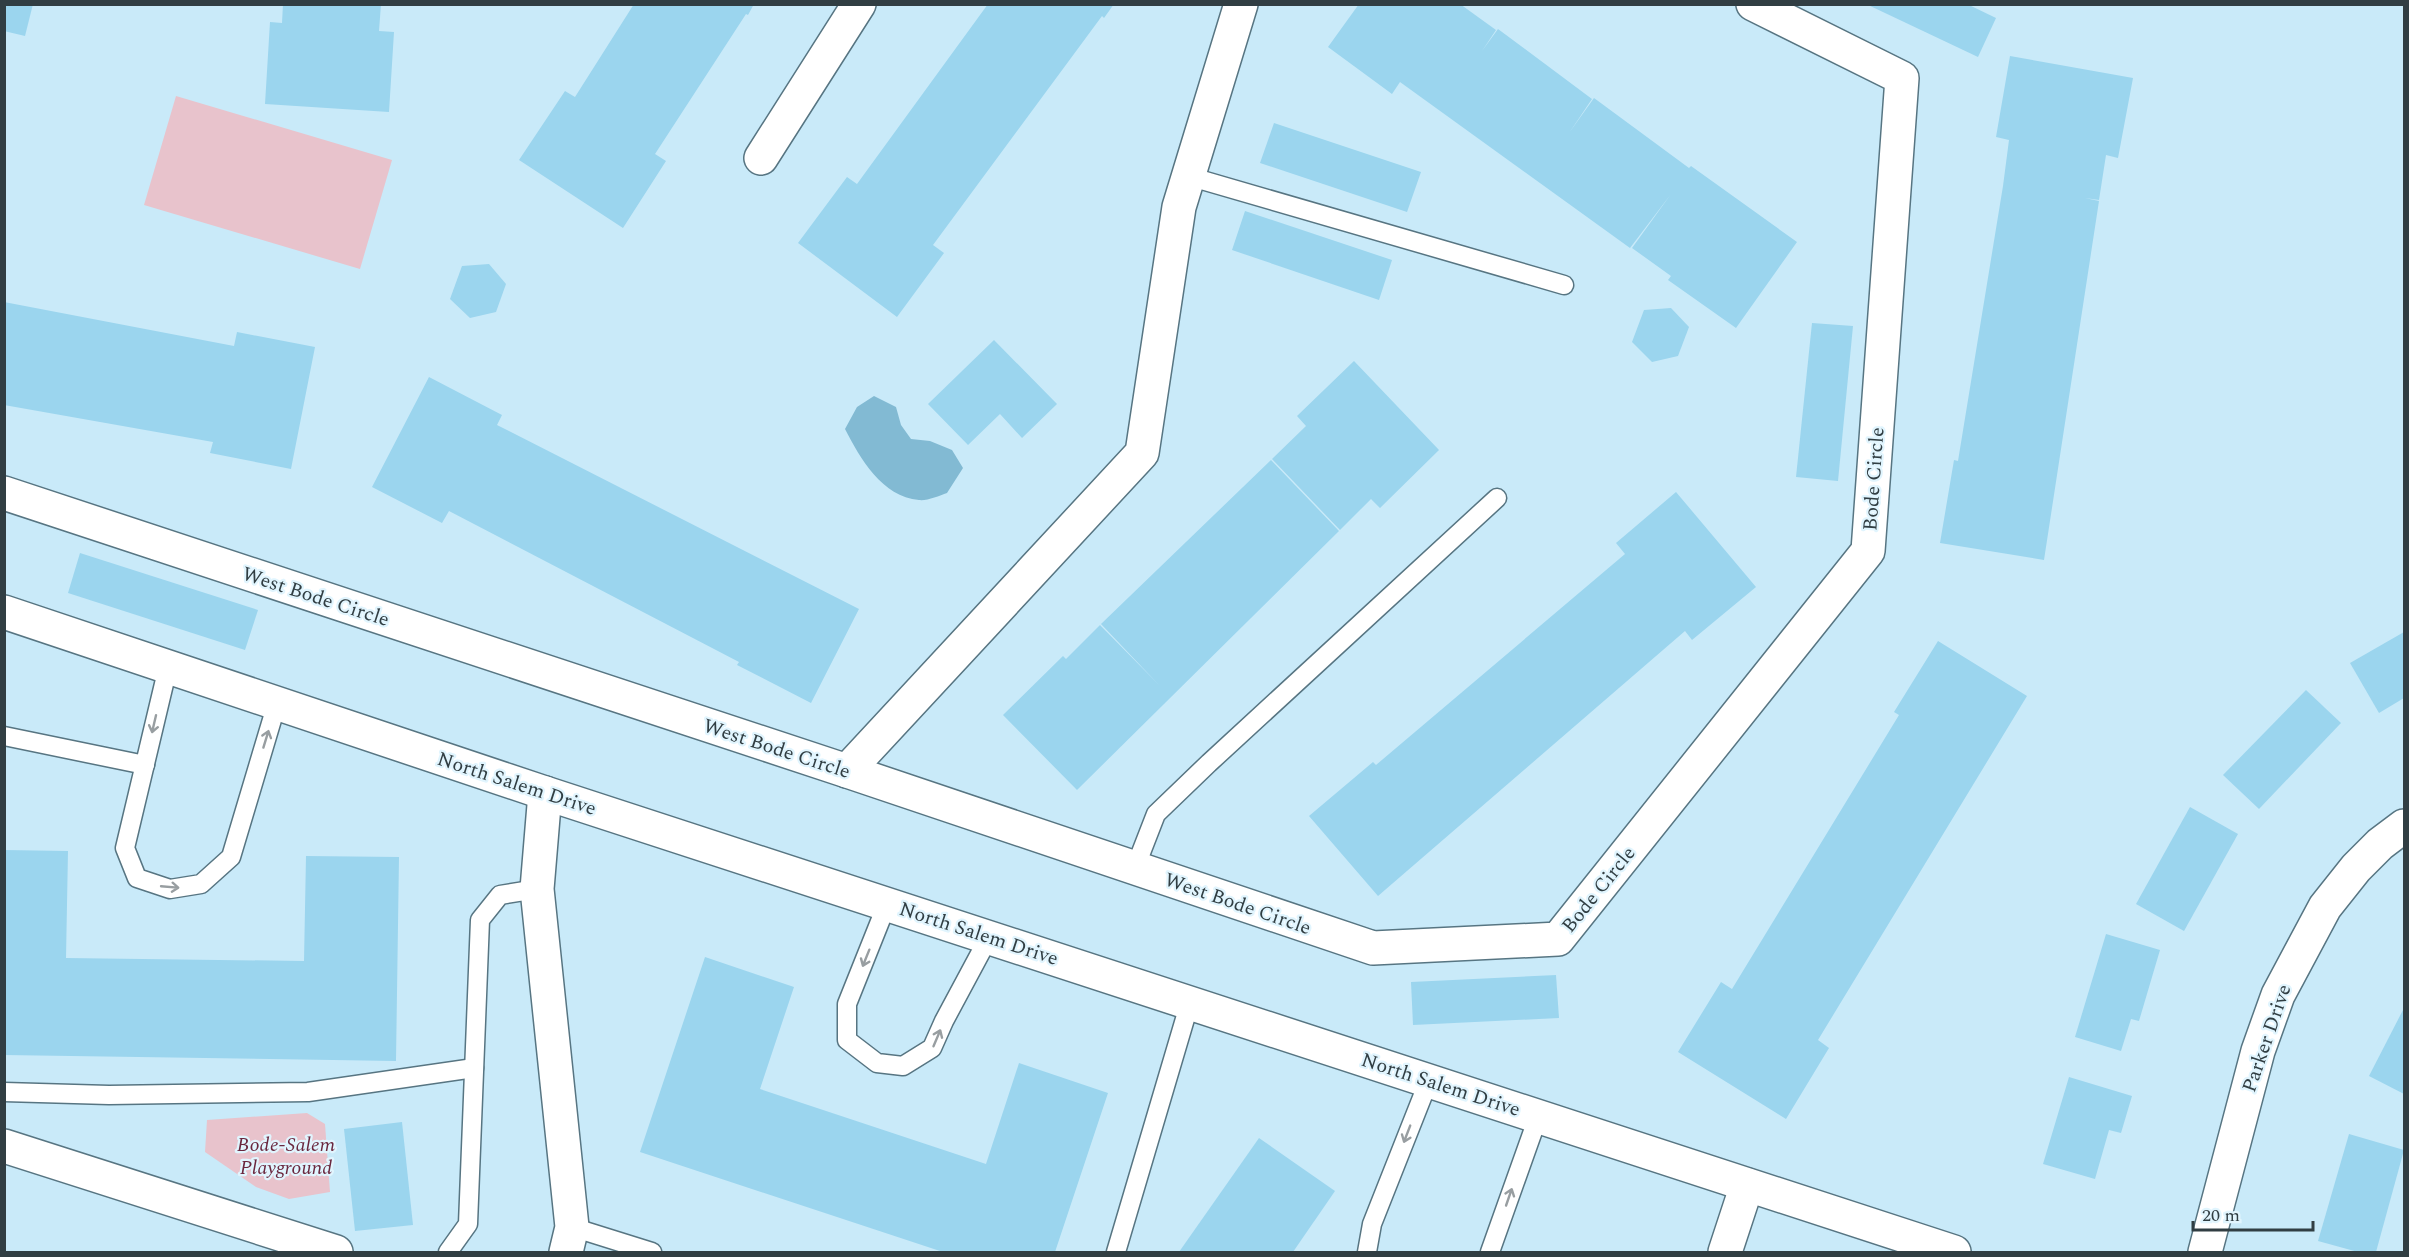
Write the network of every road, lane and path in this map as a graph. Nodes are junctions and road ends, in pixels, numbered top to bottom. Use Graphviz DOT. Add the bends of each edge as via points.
graph roads {
  1 [pos="860,4"];
  2 [pos="1241,4"];
  3 [pos="1753,4"];
  4 [pos="760,158"];
  5 [pos="1188,176"];
  6 [pos="1564,285"];
  7 [pos="4,493"];
  8 [pos="1497,498"];
  9 [pos="4,612"];
  10 [pos="168,667"];
  11 [pos="277,703"];
  12 [pos="4,736"];
  13 [pos="145,765"];
  14 [pos="847,771"];
  15 [pos="545,793"];
  16 [pos="2404,826"];
  17 [pos="1135,868"];
  18 [pos="537,889"];
  19 [pos="887,904"];
  20 [pos="988,937"];
  21 [pos="1558,939"];
  22 [pos="1190,1002"];
  23 [pos="474,1068"];
  24 [pos="1429,1080"];
  25 [pos="4,1092"];
  26 [pos="1538,1117"];
  27 [pos="4,1146"];
  28 [pos="1748,1185"];
  29 [pos="569,1240"];
  30 [pos="336,1252"];
  31 [pos="448,1252"];
  32 [pos="652,1252"];
  33 [pos="1116,1252"];
  34 [pos="1367,1252"];
  35 [pos="1490,1252"];
  36 [pos="1725,1252"];
  37 [pos="1954,1252"];
  38 [pos="2205,1252"];
  1 -- 4 [label="street"];
  2 -- 5 [label="street"];
  3 -- 21 [label="street, Bode Circle" via="1902,78 1868,551"];
  5 -- 6 [label="lane"];
  5 -- 14 [label="street" via="1179,207 1142,453"];
  7 -- 14 [label="street, West Bode Circle"];
  8 -- 17 [label="lane" via="1156,814"];
  9 -- 10 [label="street, North Salem Drive"];
  10 -- 11 [label="street, North Salem Drive"];
  10 -- 13 [label="lane, one-way"];
  13 -- 11 [label="lane, one-way" via="125,848 136,878 170,889 201,884 231,857"];
  11 -- 15 [label="street, North Salem Drive"];
  12 -- 13 [label="lane"];
  14 -- 17 [label="street, West Bode Circle"];
  15 -- 18 [label="street"];
  15 -- 19 [label="street, North Salem Drive"];
  16 -- 38 [label="street, Parker Drive" via="2356,868 2325,907 2278,995 2258,1051"];
  17 -- 21 [label="street, West Bode Circle" via="1373,948"];
  18 -- 23 [label="lane" via="500,895 480,920"];
  18 -- 29 [label="street"];
  19 -- 20 [label="street, North Salem Drive"];
  19 -- 20 [label="lane, one-way" via="847,1004 847,1040 877,1063 903,1065 932,1048"];
  20 -- 22 [label="street, North Salem Drive"];
  22 -- 24 [label="street, North Salem Drive"];
  22 -- 33 [label="lane"];
  23 -- 25 [label="lane" via="308,1092"];
  23 -- 31 [label="lane" via="468,1224"];
  24 -- 26 [label="street, North Salem Drive"];
  24 -- 34 [label="lane, one-way" via="1372,1224"];
  26 -- 28 [label="street, North Salem Drive"];
  35 -- 26 [label="lane, one-way"];
  27 -- 30 [label="street"];
  28 -- 36 [label="street"];
  28 -- 37 [label="street, North Salem Drive"];
  29 -- 32 [label="lane"];
}
